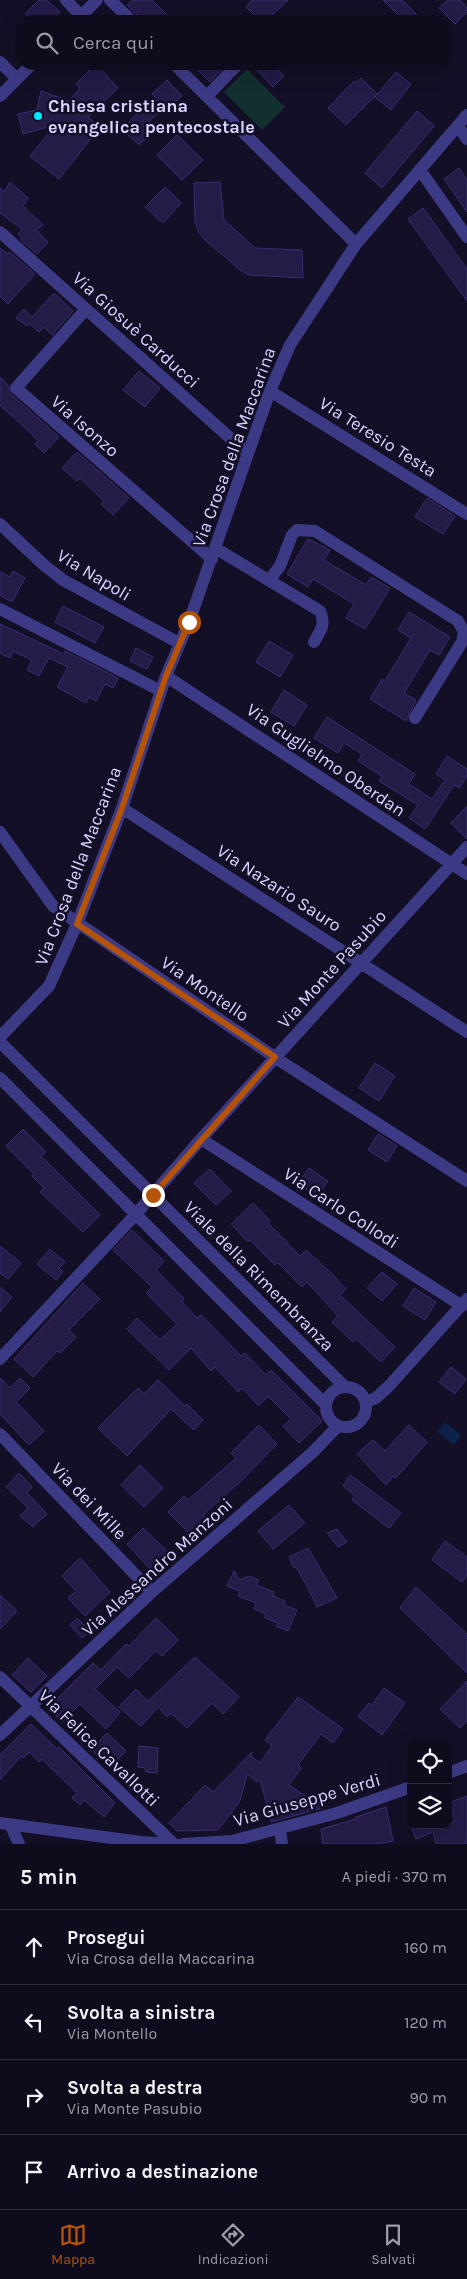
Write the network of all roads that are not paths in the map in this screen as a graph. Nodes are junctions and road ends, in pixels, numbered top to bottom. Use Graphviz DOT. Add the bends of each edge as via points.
graph roads {
  1 [pos="66,0"];
  2 [pos="96,0"];
  3 [pos="110,0"];
  4 [pos="76,15"];
  5 [pos="83,15"];
  6 [pos="126,15"];
  7 [pos="0,62"];
  8 [pos="26,70"];
  9 [pos="180,70"];
  10 [pos="232,70"];
  11 [pos="16,79"];
  12 [pos="0,96"];
  13 [pos="207,96"];
  14 [pos="467,115"];
  15 [pos="458,126"];
  16 [pos="467,139"];
  17 [pos="420,170"];
  18 [pos="0,232"];
  19 [pos="467,237"];
  20 [pos="356,244"];
  21 [pos="86,309"];
  22 [pos="270,391"];
  23 [pos="248,454"];
  24 [pos="467,514"];
  25 [pos="0,524"];
  26 [pos="213,554"];
  27 [pos="270,579"];
  28 [pos="0,609"];
  29 [pos="314,642"];
  30 [pos="179,643"];
  31 [pos="166,676"];
  32 [pos="161,691"];
  33 [pos="415,718"];
  34 [pos="122,808"];
  35 [pos="0,832"];
  36 [pos="467,847"];
  37 [pos="451,864"];
  38 [pos="467,874"];
  39 [pos="77,924"];
  40 [pos="362,963"];
  41 [pos="467,1032"];
  42 [pos="0,1037"];
  43 [pos="0,1042"];
  44 [pos="275,1057"];
  45 [pos="0,1078"];
  46 [pos="201,1139"];
  47 [pos="467,1181"];
  48 [pos="153,1195"];
  49 [pos="136,1214"];
  50 [pos="465,1303"];
  51 [pos="0,1359"];
  52 [pos="345,1387"];
  53 [pos="366,1402"];
  54 [pos="326,1404"];
  55 [pos="338,1426"];
  56 [pos="0,1434"];
  57 [pos="152,1592"];
  58 [pos="0,1677"];
  59 [pos="31,1706"];
  60 [pos="0,1735"];
  61 [pos="467,1766"];
  62 [pos="452,1772"];
  63 [pos="407,1788"];
  64 [pos="6,1824"];
  65 [pos="280,1828"];
  66 [pos="19,1844"];
  67 [pos="175,1844"];
  68 [pos="183,1844"];
  69 [pos="282,1844"];
  1 -- 4 [label="street"];
  2 -- 5 [label="street"];
  3 -- 6 [label="street"];
  7 -- 11 [label="street"];
  8 -- 11 [label="street"];
  9 -- 13 [label="street"];
  10 -- 13 [label="street"];
  11 -- 12 [label="street"];
  13 -- 20 [label="street"];
  14 -- 15 [label="street, Via Crosa della Maccarina"];
  15 -- 16 [label="street"];
  15 -- 17 [label="street, Via Crosa della Maccarina"];
  17 -- 19 [label="street"];
  17 -- 20 [label="street, Via Crosa della Maccarina"];
  18 -- 21 [label="street, Via Giosuè Carducci"];
  20 -- 22 [label="street, Via Crosa della Maccarina" via="290,345"];
  21 -- 23 [label="street, Via Giosuè Carducci"];
  21 -- 26 [label="street, Via Isonzo" via="16,388"];
  22 -- 23 [label="street, Via Crosa della Maccarina"];
  22 -- 24 [label="street, Via Teresio Testa"];
  23 -- 26 [label="street, Via Crosa della Maccarina"];
  25 -- 30 [label="street, Via Napoli" via="63,580"];
  26 -- 27 [label="street"];
  26 -- 30 [label="street, Via Crosa della Maccarina"];
  27 -- 29 [label="street" via="320,611 323,626"];
  27 -- 33 [label="street" via="280,566 292,535 297,530 315,531 458,621 464,632 462,642"];
  28 -- 32 [label="street"];
  30 -- 31 [label="street, Via Crosa della Maccarina"];
  31 -- 32 [label="street, Via Crosa della Maccarina"];
  31 -- 37 [label="street, Via Guglielmo Oberdan"];
  32 -- 34 [label="street, Via Crosa della Maccarina"];
  34 -- 39 [label="street, Via Crosa della Maccarina"];
  34 -- 40 [label="street, Via Nazario Sauro"];
  35 -- 39 [label="street, Via Montello" via="52,906"];
  36 -- 37 [label="street, Via Monte Pasubio"];
  37 -- 38 [label="street, Via Guglielmo Oberdan"];
  37 -- 40 [label="street, Via Monte Pasubio"];
  39 -- 42 [label="street, Via Crosa della Maccarina" via="49,986"];
  39 -- 44 [label="street, Via Montello"];
  40 -- 41 [label="street, Via Nazario Sauro"];
  40 -- 44 [label="street, Via Monte Pasubio"];
  43 -- 48 [label="street, Viale della Rimembranza"];
  44 -- 46 [label="street, Via Monte Pasubio"];
  44 -- 47 [label="street, Via Montello"];
  45 -- 49 [label="street"];
  46 -- 48 [label="street, Via Monte Pasubio"];
  46 -- 50 [label="street, Via Carlo Collodi"];
  48 -- 49 [label="street, Via Monte Pasubio"];
  48 -- 52 [label="street, Viale della Rimembranza"];
  49 -- 51 [label="street, Via Monte Pasubio"];
  49 -- 54 [label="street"];
  50 -- 53 [label="street" via="382,1394"];
  52 -- 53 [label="street" via="358,1391"];
  52 -- 54 [label="street" via="334,1390"];
  53 -- 55 [label="street" via="366,1413 360,1423 349,1428"];
  54 -- 55 [label="street" via="327,1415"];
  55 -- 57 [label="street, Via Alessandro Manzoni" via="313,1452"];
  56 -- 57 [label="street, Via dei Mille"];
  57 -- 59 [label="street, Via Alessandro Manzoni"];
  58 -- 59 [label="street, Via Felice Cavallotti"];
  59 -- 60 [label="street, Via Alessandro Manzoni"];
  59 -- 67 [label="street, Via Felice Cavallotti"];
  61 -- 62 [label="street"];
  63 -- 65 [label="street, Via Giuseppe Verdi" via="337,1813"];
  64 -- 66 [label="street"];
  64 -- 67 [label="street"];
  65 -- 68 [label="street, Via Giuseppe Verdi" via="232,1841"];
  65 -- 69 [label="street"];
}
